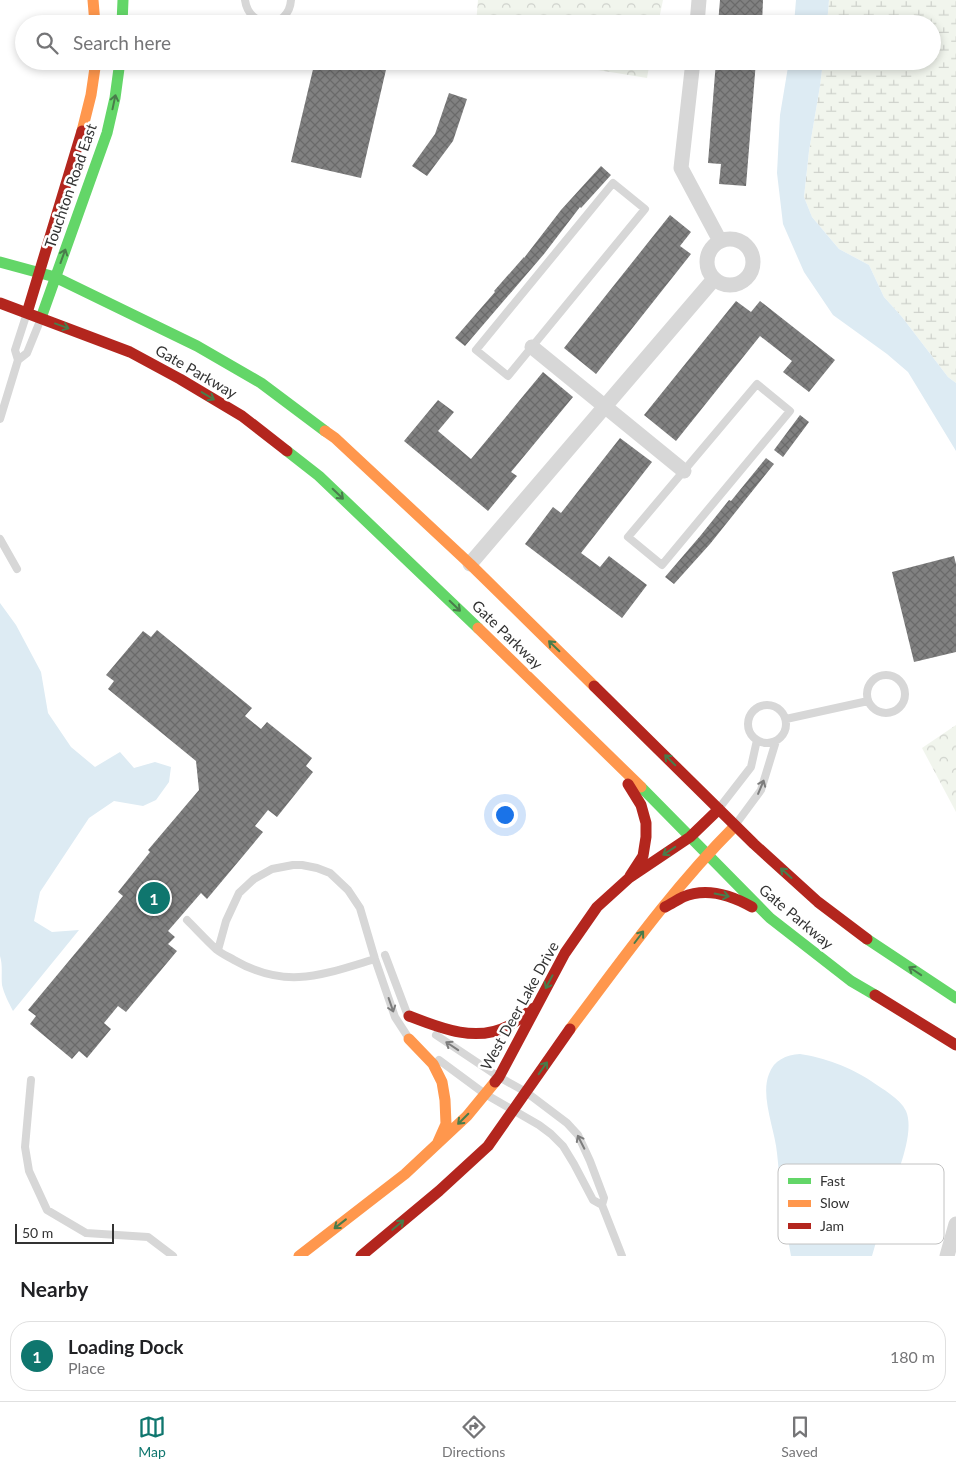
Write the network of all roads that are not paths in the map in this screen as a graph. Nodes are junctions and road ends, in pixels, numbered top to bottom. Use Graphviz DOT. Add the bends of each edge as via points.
graph roads {
  1 [pos="93,0"];
  2 [pos="123,0"];
  3 [pos="245,0"];
  4 [pos="291,0"];
  5 [pos="699,0"];
  6 [pos="94,15"];
  7 [pos="122,15"];
  8 [pos="251,15"];
  9 [pos="285,15"];
  10 [pos="698,15"];
  11 [pos="95,70"];
  12 [pos="120,70"];
  13 [pos="692,70"];
  14 [pos="720,241"];
  15 [pos="0,262"];
  16 [pos="38,271"];
  17 [pos="55,277"];
  18 [pos="714,279"];
  19 [pos="0,303"];
  20 [pos="27,313"];
  21 [pos="42,318"];
  22 [pos="532,347"];
  23 [pos="18,360"];
  24 [pos="606,407"];
  25 [pos="0,419"];
  26 [pos="684,471"];
  27 [pos="0,539"];
  28 [pos="470,564"];
  29 [pos="16,569"];
  30 [pos="868,700"];
  31 [pos="786,720"];
  32 [pos="757,740"];
  33 [pos="776,741"];
  34 [pos="616,763"];
  35 [pos="719,809"];
  36 [pos="734,826"];
  37 [pos="690,837"];
  38 [pos="706,855"];
  39 [pos="629,878"];
  40 [pos="660,910"];
  41 [pos="770,918"];
  42 [pos="187,920"];
  43 [pos="218,950"];
  44 [pos="385,955"];
  45 [pos="375,959"];
  46 [pos="956,998"];
  47 [pos="536,1006"];
  48 [pos="408,1016"];
  49 [pos="409,1039"];
  50 [pos="956,1045"];
  51 [pos="499,1077"];
  52 [pos="31,1080"];
  53 [pos="526,1092"];
  54 [pos="485,1094"];
  55 [pos="513,1110"];
  56 [pos="438,1143"];
  57 [pos="596,1176"];
  58 [pos="583,1181"];
  59 [pos="602,1205"];
  60 [pos="955,1231"];
  61 [pos="172,1256"];
  62 [pos="299,1256"];
  63 [pos="361,1256"];
  64 [pos="622,1256"];
  65 [pos="947,1256"];
  1 -- 6 [label="main road"];
  2 -- 7 [label="main road"];
  3 -- 8 [label="lane"];
  4 -- 9 [label="lane"];
  5 -- 10 [label="street"];
  11 -- 16 [label="main road, Touchton Road East" via="88,109"];
  17 -- 12 [label="main road, Touchton Road East, one-way" via="105,140"];
  13 -- 14 [label="street" via="681,168"];
  14 -- 18 [label="street" via="714,245 707,259"];
  14 -- 18 [label="street" via="735,240 748,248 752,269 736,284 728,285"];
  15 -- 16 [label="main road, Gate Parkway"];
  16 -- 17 [label="main road, Gate Parkway"];
  16 -- 20 [label="main road, Touchton Road East"];
  17 -- 21 [label="main road, Touchton Road East"];
  17 -- 28 [label="main road, Gate Parkway" via="197,346 261,383 335,438"];
  18 -- 24 [label="street"];
  19 -- 20 [label="main road, Gate Parkway"];
  20 -- 21 [label="main road, Gate Parkway"];
  20 -- 23 [label="lane" via="15,350"];
  21 -- 23 [label="lane" via="27,353"];
  21 -- 34 [label="main road, Gate Parkway, one-way" via="130,352 235,411 258,428 319,476"];
  22 -- 22 [label="lane" via="508,376 476,350 613,183 645,208"];
  22 -- 24 [label="street"];
  23 -- 25 [label="lane"];
  24 -- 26 [label="street"];
  24 -- 28 [label="street"];
  26 -- 26 [label="lane" via="628,538 662,565 790,411 757,384"];
  27 -- 29 [label="lane"];
  35 -- 28 [label="main road, Gate Parkway, one-way"];
  30 -- 30 [label="lane" via="874,709 891,712 904,701 902,684 885,675 879,677 869,685"];
  30 -- 31 [label="lane"];
  31 -- 32 [label="lane" via="774,706 768,704 756,708 748,724"];
  31 -- 33 [label="lane" via="785,732"];
  32 -- 33 [label="lane"];
  32 -- 35 [label="lane" via="751,767"];
  36 -- 33 [label="lane, one-way" via="761,790"];
  34 -- 37 [label="main road, Gate Parkway"];
  34 -- 39 [label="main road" via="641,805 646,823 643,856"];
  35 -- 36 [label="main road, Gate Parkway"];
  35 -- 37 [label="main road, West Deer Lake Drive"];
  36 -- 38 [label="main road"];
  46 -- 36 [label="main road, Gate Parkway, one-way" via="869,941 818,902"];
  37 -- 38 [label="main road, Gate Parkway"];
  37 -- 39 [label="main road, West Deer Lake Drive, one-way"];
  38 -- 40 [label="main road"];
  38 -- 41 [label="main road, Gate Parkway"];
  39 -- 47 [label="main road, West Deer Lake Drive, one-way" via="596,907 565,953"];
  40 -- 41 [label="main road, one-way" via="684,897 703,892 742,900"];
  53 -- 40 [label="main road, one-way"];
  41 -- 50 [label="main road, Gate Parkway" via="851,981"];
  42 -- 43 [label="lane"];
  43 -- 45 [label="lane" via="244,966 268,975 294,978 330,973"];
  43 -- 45 [label="lane" via="239,892 272,869 302,865 330,872 348,890 360,908"];
  44 -- 48 [label="lane"];
  45 -- 49 [label="lane, one-way" via="395,1017"];
  47 -- 48 [label="main road" via="505,1028 485,1034 465,1034"];
  47 -- 51 [label="main road, West Deer Lake Drive"];
  51 -- 48 [label="lane, one-way"];
  49 -- 54 [label="lane"];
  49 -- 56 [label="main road" via="432,1064 442,1082 446,1124"];
  51 -- 53 [label="lane"];
  51 -- 54 [label="main road, West Deer Lake Drive"];
  52 -- 61 [label="lane" via="25,1147 29,1170 47,1210 86,1233 148,1236"];
  53 -- 55 [label="main road"];
  57 -- 53 [label="lane, one-way" via="578,1135"];
  54 -- 55 [label="lane"];
  54 -- 56 [label="main road, West Deer Lake Drive, one-way"];
  55 -- 58 [label="lane" via="551,1134"];
  63 -- 55 [label="main road, one-way" via="488,1146"];
  56 -- 62 [label="main road, West Deer Lake Drive, one-way" via="404,1174"];
  57 -- 58 [label="lane"];
  57 -- 59 [label="lane" via="604,1198"];
  58 -- 59 [label="lane" via="593,1200"];
  59 -- 64 [label="lane"];
  60 -- 65 [label="street"];
}
